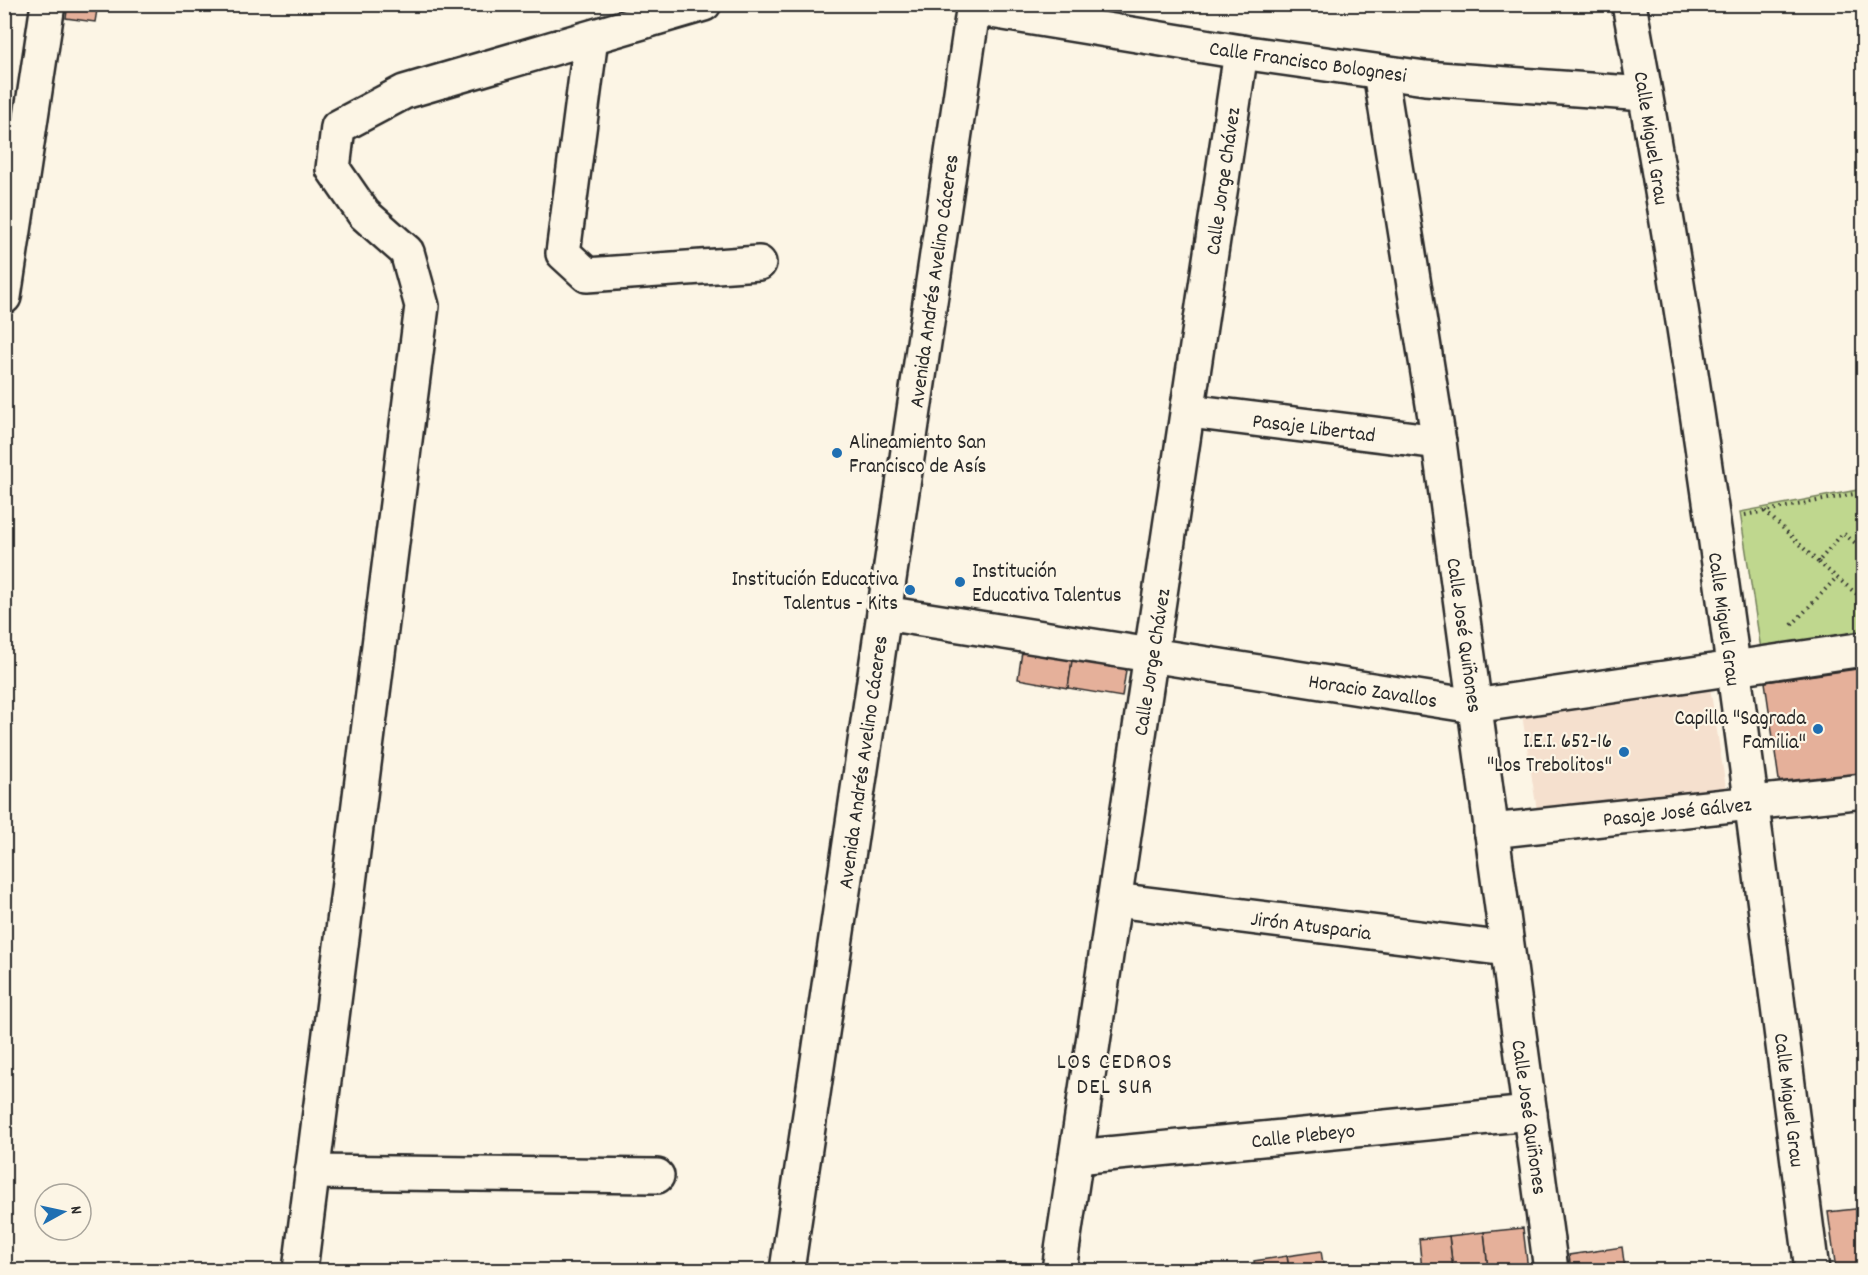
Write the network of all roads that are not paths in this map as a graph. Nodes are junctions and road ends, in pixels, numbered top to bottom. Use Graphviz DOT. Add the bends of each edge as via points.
graph roads {
  1 [pos="48,4"];
  2 [pos="704,4"];
  3 [pos="1629,4"];
  4 [pos="973,6"];
  5 [pos="591,38"];
  6 [pos="1241,52"];
  7 [pos="1380,72"];
  8 [pos="1646,94"];
  9 [pos="10,221"];
  10 [pos="759,263"];
  11 [pos="4,297"];
  12 [pos="1189,411"];
  13 [pos="1439,442"];
  14 [pos="884,612"];
  15 [pos="1863,649"];
  16 [pos="1152,656"];
  17 [pos="1732,668"];
  18 [pos="1474,706"];
  19 [pos="1863,791"];
  20 [pos="1751,803"];
  21 [pos="1491,831"];
  22 [pos="1115,900"];
  23 [pos="1507,949"];
  24 [pos="1530,1113"];
  25 [pos="1076,1157"];
  26 [pos="312,1172"];
  27 [pos="657,1176"];
  28 [pos="300,1270"];
  29 [pos="787,1270"];
  30 [pos="1059,1270"];
  31 [pos="1551,1270"];
  32 [pos="1812,1270"];
  1 -- 9 [label="street"];
  2 -- 5 [label="street"];
  3 -- 8 [label="street, Calle Miguel Grau"];
  4 -- 6 [label="street, Calle Francisco Bolognesi"];
  4 -- 14 [label="street, Avenida Andrés Avelino Cáceres"];
  5 -- 10 [label="street" via="563,253 587,275"];
  5 -- 26 [label="street" via="404,92 338,127 333,169 364,214 407,252 422,306"];
  6 -- 7 [label="street, Calle Francisco Bolognesi"];
  6 -- 12 [label="street, Calle Jorge Chávez"];
  7 -- 8 [label="street, Calle Francisco Bolognesi"];
  7 -- 13 [label="street, Calle José Quiñones"];
  8 -- 17 [label="street, Calle Miguel Grau"];
  9 -- 11 [label="street"];
  12 -- 13 [label="street, Pasaje Libertad"];
  12 -- 16 [label="street, Calle Jorge Chávez"];
  13 -- 18 [label="street, Calle José Quiñones"];
  14 -- 16 [label="street, Horacio Zavallos"];
  14 -- 29 [label="street, Avenida Andrés Avelino Cáceres"];
  15 -- 17 [label="street, Horacio Zavallos"];
  16 -- 18 [label="street, Horacio Zavallos"];
  16 -- 22 [label="street, Calle Jorge Chávez"];
  17 -- 18 [label="street, Horacio Zavallos"];
  17 -- 20 [label="street, Calle Miguel Grau"];
  18 -- 21 [label="street, Calle José Quiñones"];
  19 -- 20 [label="street, Pasaje José Gálvez"];
  20 -- 21 [label="street, Pasaje José Gálvez"];
  20 -- 32 [label="street, Calle Miguel Grau"];
  21 -- 23 [label="street, Calle José Quiñones"];
  22 -- 23 [label="street, Jirón Atusparia"];
  22 -- 25 [label="street, Calle Jorge Chávez"];
  23 -- 24 [label="street, Calle José Quiñones"];
  24 -- 25 [label="street, Calle Plebeyo"];
  24 -- 31 [label="street, Calle José Quiñones"];
  25 -- 30 [label="street, Calle Jorge Chávez"];
  26 -- 27 [label="street"];
  26 -- 28 [label="street"];
}
